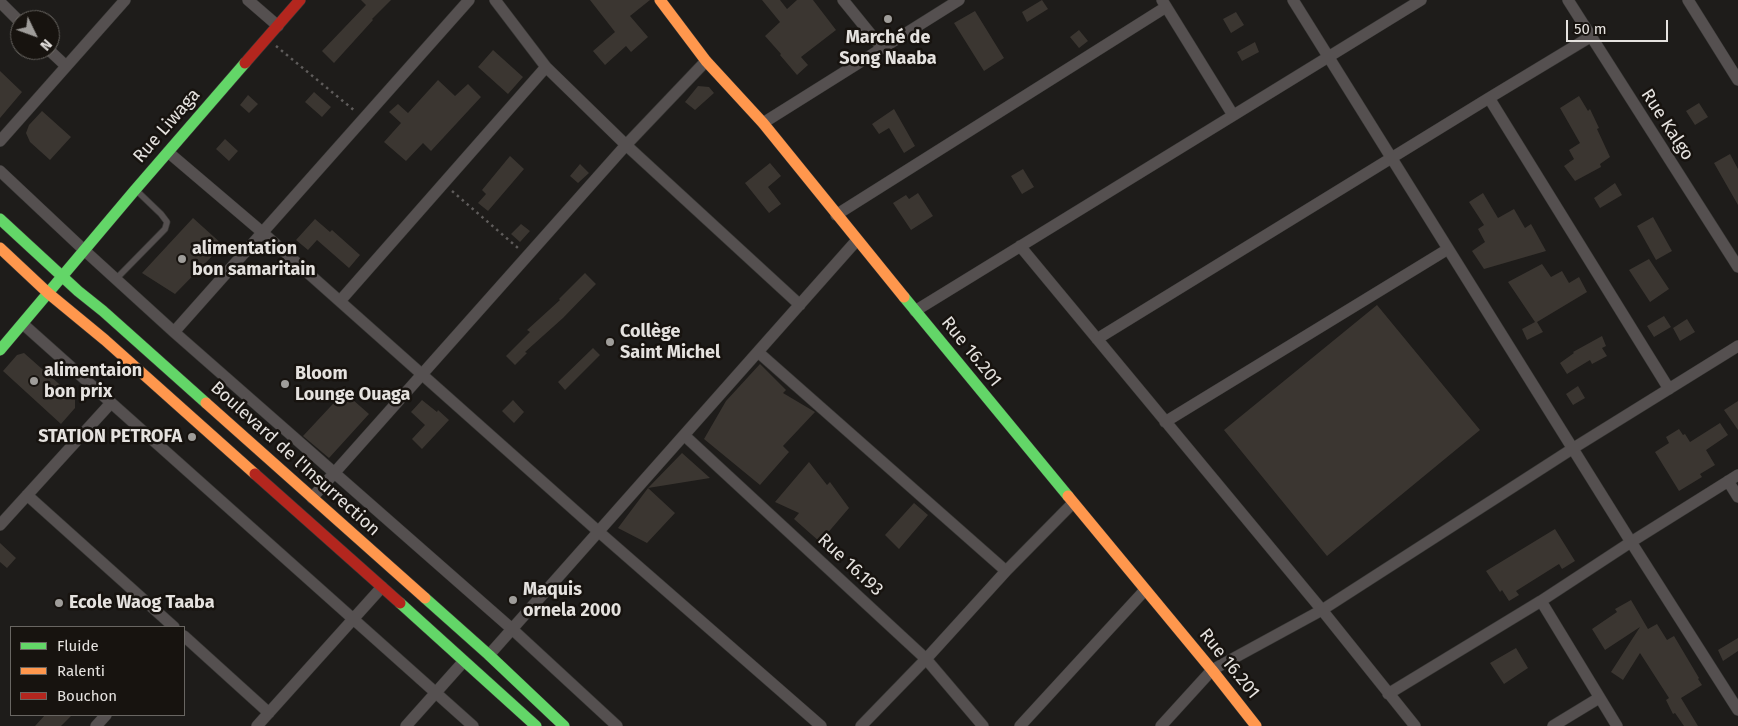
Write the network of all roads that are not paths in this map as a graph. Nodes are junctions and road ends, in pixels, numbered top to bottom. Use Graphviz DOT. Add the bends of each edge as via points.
graph roads {
  1 [pos="125,0"];
  2 [pos="248,0"];
  3 [pos="300,0"];
  4 [pos="469,0"];
  5 [pos="496,0"];
  6 [pos="660,0"];
  7 [pos="843,0"];
  8 [pos="959,0"];
  9 [pos="1293,0"];
  10 [pos="1421,0"];
  11 [pos="1568,0"];
  12 [pos="1688,0"];
  13 [pos="0,2"];
  14 [pos="1164,4"];
  15 [pos="10,12"];
  16 [pos="278,26"];
  17 [pos="1590,37"];
  18 [pos="882,48"];
  19 [pos="1328,57"];
  20 [pos="60,60"];
  21 [pos="706,61"];
  22 [pos="66,66"];
  23 [pos="546,67"];
  24 [pos="1738,80"];
  25 [pos="1489,98"];
  26 [pos="1233,115"];
  27 [pos="763,124"];
  28 [pos="0,140"];
  29 [pos="626,145"];
  30 [pos="168,152"];
  31 [pos="1391,158"];
  32 [pos="0,171"];
  33 [pos="135,190"];
  34 [pos="836,215"];
  35 [pos="0,219"];
  36 [pos="262,232"];
  37 [pos="857,240"];
  38 [pos="1020,246"];
  39 [pos="0,248"];
  40 [pos="1448,249"];
  41 [pos="84,250"];
  42 [pos="1738,267"];
  43 [pos="62,276"];
  44 [pos="116,280"];
  45 [pos="48,292"];
  46 [pos="340,301"];
  47 [pos="800,305"];
  48 [pos="915,311"];
  49 [pos="23,324"];
  50 [pos="174,332"];
  51 [pos="1097,339"];
  52 [pos="1738,346"];
  53 [pos="0,350"];
  54 [pos="758,352"];
  55 [pos="422,375"];
  56 [pos="1669,389"];
  57 [pos="110,404"];
  58 [pos="1165,422"];
  59 [pos="685,436"];
  60 [pos="1572,448"];
  61 [pos="334,473"];
  62 [pos="1733,478"];
  63 [pos="27,495"];
  64 [pos="1738,497"];
  65 [pos="312,498"];
  66 [pos="1073,503"];
  67 [pos="0,525"];
  68 [pos="598,532"];
  69 [pos="1630,542"];
  70 [pos="1006,571"];
  71 [pos="382,587"];
  72 [pos="1144,590"];
  73 [pos="1541,601"];
  74 [pos="1322,610"];
  75 [pos="354,620"];
  76 [pos="173,626"];
  77 [pos="512,629"];
  78 [pos="185,637"];
  79 [pos="489,655"];
  80 [pos="926,659"];
  81 [pos="464,660"];
  82 [pos="1212,670"];
  83 [pos="436,692"];
  84 [pos="1388,694"];
  85 [pos="1600,698"];
  86 [pos="1738,710"];
  87 [pos="269,713"];
  88 [pos="105,716"];
  89 [pos="96,726"];
  90 [pos="257,726"];
  91 [pos="406,726"];
  92 [pos="474,726"];
  93 [pos="536,726"];
  94 [pos="564,726"];
  95 [pos="617,726"];
  96 [pos="821,726"];
  97 [pos="861,726"];
  98 [pos="983,726"];
  99 [pos="1020,726"];
  100 [pos="1161,726"];
  101 [pos="1256,726"];
  102 [pos="1415,726"];
  103 [pos="1553,726"];
  104 [pos="1616,726"];
  1 -- 22 [label="street"];
  2 -- 16 [label="street"];
  3 -- 16 [label="main road, Rue Liwaga"];
  4 -- 36 [label="street"];
  5 -- 23 [label="street"];
  6 -- 21 [label="main road, Rue 16.201"];
  7 -- 18 [label="street"];
  8 -- 18 [label="street"];
  9 -- 19 [label="street"];
  10 -- 19 [label="street"];
  11 -- 17 [label="street, Rue Kalgo"];
  12 -- 24 [label="street"];
  13 -- 15 [label="street"];
  14 -- 26 [label="street"];
  14 -- 34 [label="street"];
  16 -- 30 [label="main road, Rue Liwaga"];
  17 -- 25 [label="street"];
  17 -- 42 [label="street, Rue Kalgo"];
  18 -- 27 [label="street"];
  19 -- 26 [label="street"];
  19 -- 31 [label="street"];
  20 -- 22 [label="street"];
  21 -- 27 [label="main road, Rue 16.201"];
  21 -- 29 [label="street"];
  22 -- 28 [label="street"];
  23 -- 29 [label="street"];
  23 -- 46 [label="street"];
  25 -- 31 [label="street"];
  25 -- 56 [label="street"];
  26 -- 38 [label="street"];
  27 -- 34 [label="main road, Rue 16.201"];
  29 -- 47 [label="street"];
  29 -- 55 [label="street"];
  30 -- 33 [label="main road, Rue Liwaga"];
  30 -- 36 [label="street"];
  31 -- 40 [label="street"];
  31 -- 51 [label="street"];
  32 -- 41 [label="street"];
  33 -- 41 [label="main road, Rue Liwaga"];
  33 -- 44 [label="lane" via="167,222 165,229"];
  34 -- 37 [label="main road, Rue 16.201"];
  35 -- 43 [label="main road, Boulevard de l'Insurrection"];
  36 -- 46 [label="street"];
  36 -- 50 [label="street"];
  37 -- 47 [label="street"];
  37 -- 48 [label="main road, Rue 16.201"];
  38 -- 48 [label="street"];
  38 -- 51 [label="street"];
  39 -- 45 [label="main road"];
  40 -- 58 [label="street"];
  40 -- 60 [label="street"];
  41 -- 43 [label="main road, Rue Liwaga"];
  41 -- 44 [label="street"];
  43 -- 45 [label="main road, Rue Liwaga"];
  43 -- 65 [label="main road, Boulevard de l'Insurrection"];
  44 -- 50 [label="street"];
  45 -- 49 [label="main road, Rue Liwaga"];
  45 -- 71 [label="main road"];
  46 -- 55 [label="street"];
  47 -- 54 [label="street"];
  48 -- 66 [label="main road, Rue 16.201"];
  49 -- 53 [label="main road, Rue Liwaga"];
  49 -- 57 [label="street"];
  50 -- 61 [label="street"];
  51 -- 58 [label="street"];
  52 -- 56 [label="street"];
  54 -- 59 [label="street"];
  54 -- 70 [label="street"];
  55 -- 61 [label="street"];
  55 -- 68 [label="street"];
  56 -- 60 [label="street"];
  57 -- 63 [label="street"];
  57 -- 75 [label="street"];
  58 -- 74 [label="street"];
  59 -- 68 [label="street"];
  59 -- 80 [label="street, Rue 16.193"];
  60 -- 69 [label="street"];
  60 -- 74 [label="street"];
  61 -- 65 [label="street"];
  61 -- 77 [label="street"];
  62 -- 64 [label="street"];
  62 -- 69 [label="street"];
  63 -- 67 [label="street"];
  63 -- 76 [label="street"];
  65 -- 79 [label="main road, Boulevard de l'Insurrection"];
  66 -- 70 [label="street"];
  66 -- 72 [label="main road, Rue 16.201"];
  68 -- 77 [label="street"];
  68 -- 96 [label="street"];
  69 -- 73 [label="street"];
  69 -- 86 [label="street"];
  70 -- 80 [label="street"];
  71 -- 75 [label="street"];
  71 -- 81 [label="main road"];
  72 -- 82 [label="main road, Rue 16.201"];
  72 -- 99 [label="street"];
  73 -- 84 [label="street"];
  73 -- 85 [label="street"];
  74 -- 82 [label="street"];
  74 -- 84 [label="street"];
  75 -- 83 [label="street"];
  75 -- 87 [label="street"];
  77 -- 79 [label="street"];
  77 -- 95 [label="street"];
  78 -- 87 [label="street"];
  79 -- 94 [label="main road, Boulevard de l'Insurrection"];
  80 -- 97 [label="street"];
  80 -- 98 [label="street, Rue 16.193"];
  81 -- 83 [label="street"];
  81 -- 93 [label="main road"];
  82 -- 100 [label="street"];
  82 -- 101 [label="main road, Rue 16.201"];
  83 -- 91 [label="street"];
  83 -- 92 [label="street"];
  84 -- 102 [label="street"];
  85 -- 103 [label="street"];
  85 -- 104 [label="street"];
  87 -- 90 [label="street"];
  88 -- 89 [label="street"];
}
